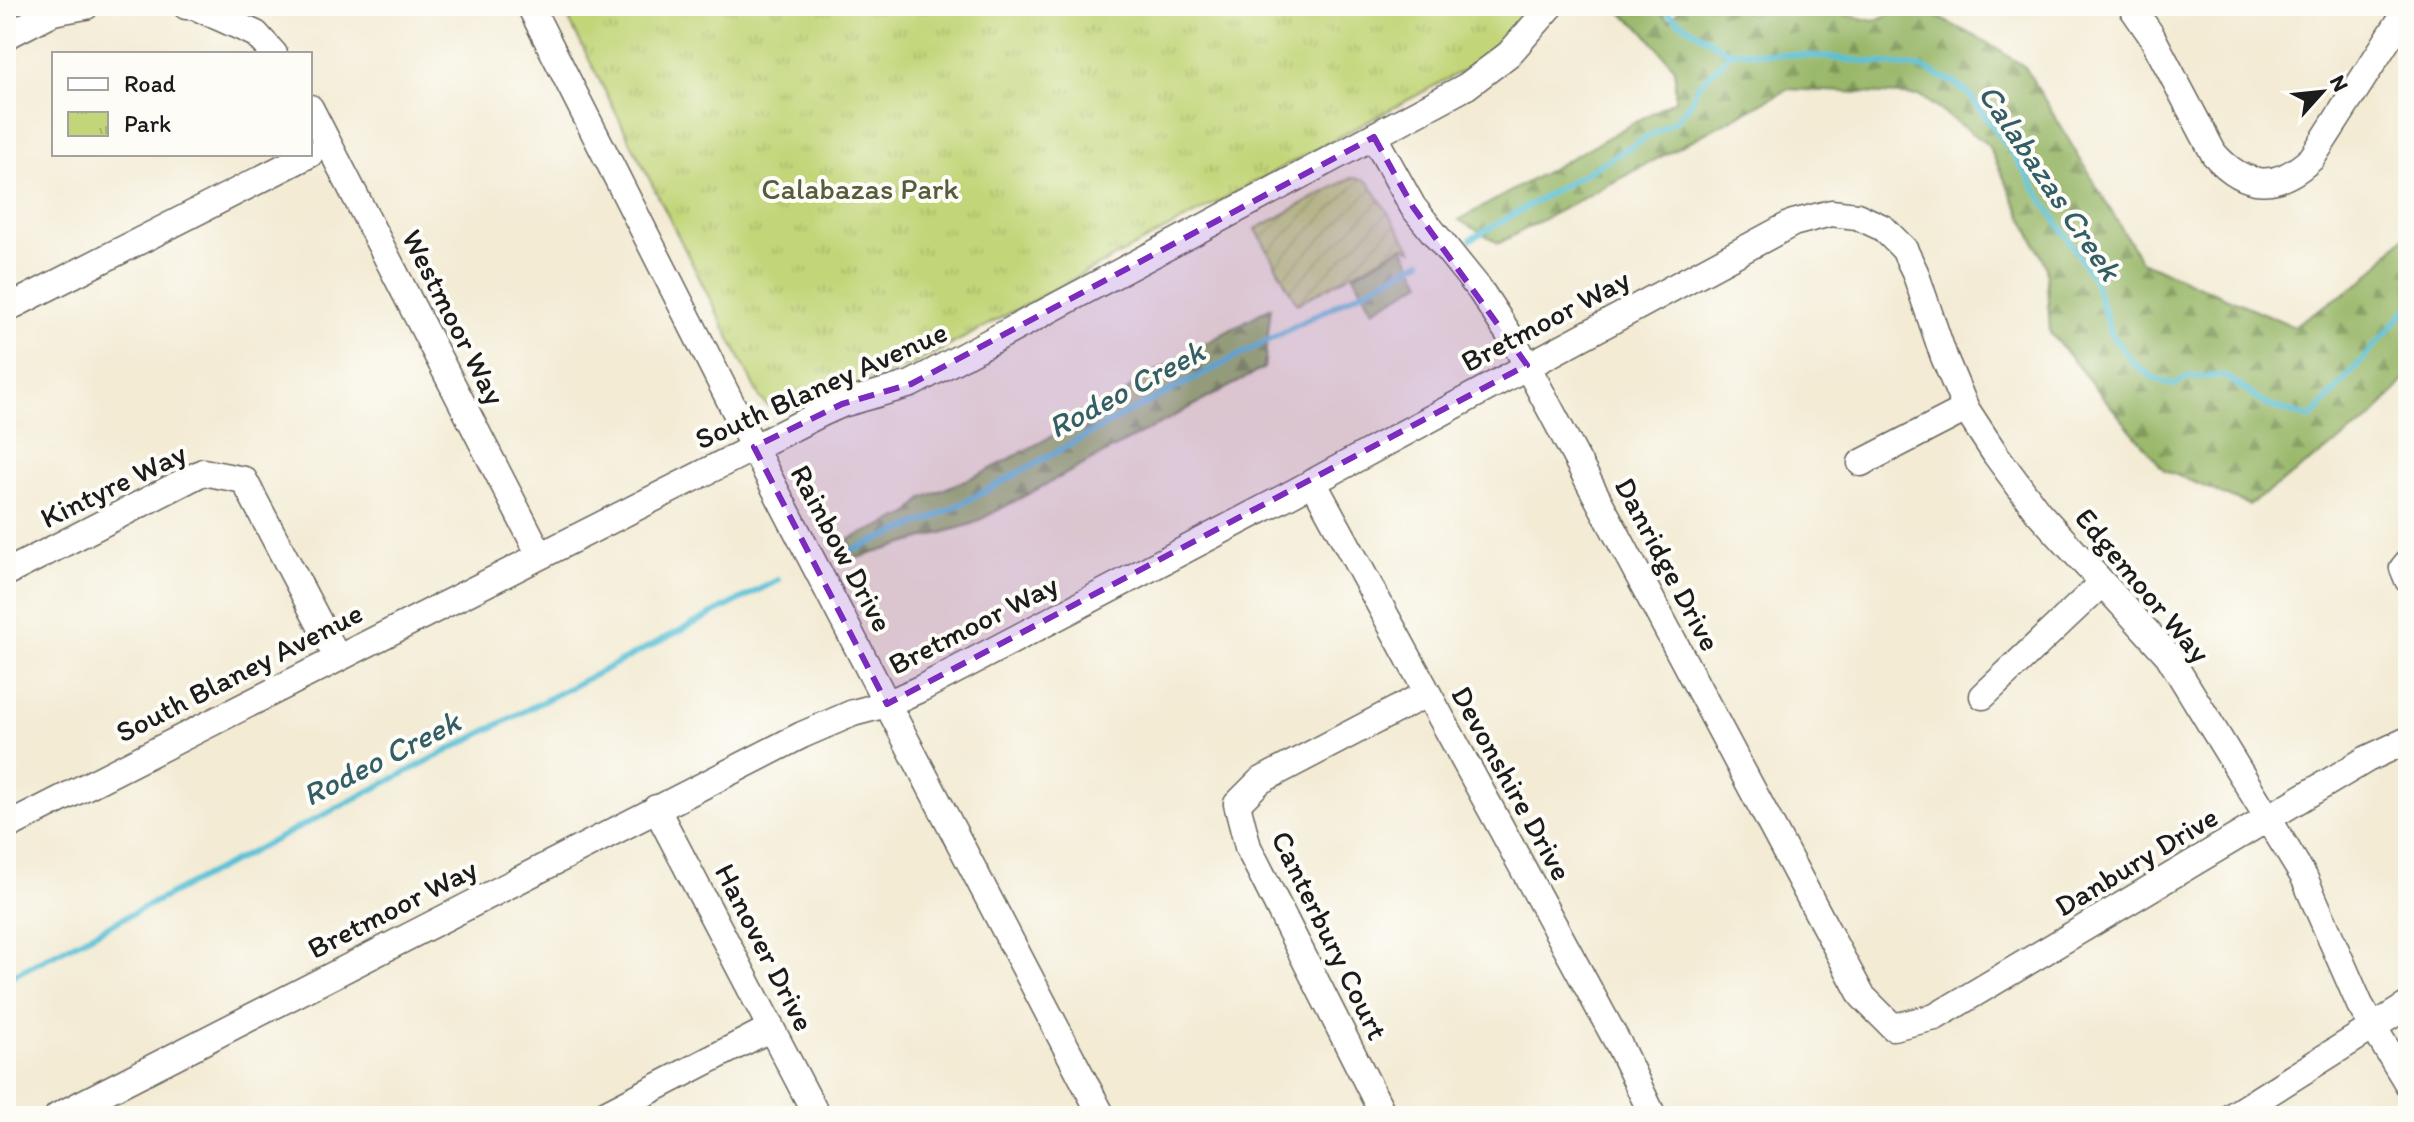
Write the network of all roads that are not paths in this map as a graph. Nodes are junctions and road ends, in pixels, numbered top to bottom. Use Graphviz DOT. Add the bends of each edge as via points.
graph roads {
  1 [pos="86,6"];
  2 [pos="186,6"];
  3 [pos="194,6"];
  4 [pos="530,6"];
  5 [pos="1551,6"];
  6 [pos="2131,6"];
  7 [pos="2408,8"];
  8 [pos="6,36"];
  9 [pos="272,52"];
  10 [pos="312,120"];
  11 [pos="1374,137"];
  12 [pos="317,151"];
  13 [pos="307,156"];
  14 [pos="1870,220"];
  15 [pos="6,309"];
  16 [pos="1527,365"];
  17 [pos="1966,409"];
  18 [pos="754,447"];
  19 [pos="1861,463"];
  20 [pos="1313,482"];
  21 [pos="540,555"];
  22 [pos="2408,562"];
  23 [pos="6,573"];
  24 [pos="2408,580"];
  25 [pos="2101,584"];
  26 [pos="337,657"];
  27 [pos="1426,694"];
  28 [pos="1983,696"];
  29 [pos="887,704"];
  30 [pos="2408,740"];
  31 [pos="656,808"];
  32 [pos="2269,818"];
  33 [pos="6,827"];
  34 [pos="2408,1005"];
  35 [pos="1893,1027"];
  36 [pos="2373,1027"];
  37 [pos="771,1028"];
  38 [pos="2408,1084"];
  39 [pos="58,1116"];
  40 [pos="601,1116"];
  41 [pos="817,1116"];
  42 [pos="1102,1116"];
  43 [pos="1384,1116"];
  44 [pos="1653,1116"];
  45 [pos="2232,1116"];
  1 -- 8 [label="street" via="53,12"];
  2 -- 3 [label="street"];
  3 -- 9 [label="street" via="256,34"];
  4 -- 18 [label="street, Rainbow Drive"];
  5 -- 11 [label="street, South Blaney Avenue" via="1489,70"];
  6 -- 7 [label="street" via="2214,154 2244,178 2271,182 2295,174 2312,158"];
  10 -- 12 [label="street, Westmoor Way"];
  11 -- 16 [label="street, Danridge Drive" via="1413,207 1480,290"];
  11 -- 18 [label="street, South Blaney Avenue" via="911,384 842,404"];
  12 -- 21 [label="street, Westmoor Way"];
  13 -- 15 [label="street"];
  14 -- 16 [label="street, Bretmoor Way" via="1844,213 1805,218"];
  14 -- 17 [label="street, Edgemoor Way" via="1894,238 1910,260"];
  16 -- 20 [label="street, Bretmoor Way"];
  16 -- 35 [label="street, Danridge Drive" via="1862,996"];
  17 -- 19 [label="street"];
  17 -- 25 [label="street, Edgemoor Way" via="2038,512"];
  18 -- 21 [label="street, South Blaney Avenue"];
  18 -- 29 [label="street, Rainbow Drive"];
  20 -- 27 [label="street, Devonshire Drive"];
  20 -- 29 [label="street, Bretmoor Way"];
  21 -- 26 [label="street, South Blaney Avenue"];
  22 -- 24 [label="street" via="2403,568"];
  23 -- 26 [label="street, Kintyre Way" via="203,472 244,480"];
  25 -- 28 [label="street"];
  25 -- 32 [label="street, Edgemoor Way" via="2168,655"];
  26 -- 33 [label="street, South Blaney Avenue"];
  27 -- 43 [label="street, Canterbury Court" via="1260,781 1237,804 1248,847"];
  27 -- 44 [label="street, Devonshire Drive"];
  29 -- 31 [label="street, Bretmoor Way" via="802,735"];
  29 -- 42 [label="street, Rainbow Drive"];
  30 -- 32 [label="street, Danbury Drive"];
  31 -- 37 [label="street, Hanover Drive"];
  31 -- 39 [label="street, Bretmoor Way"];
  32 -- 35 [label="street, Danbury Drive" via="1935,1017"];
  32 -- 36 [label="street, Edgemoor Way" via="2304,877"];
  34 -- 36 [label="street"];
  36 -- 38 [label="street, Edgemoor Way"];
  36 -- 45 [label="street"];
  37 -- 40 [label="street"];
  37 -- 41 [label="street, Hanover Drive"];
}
